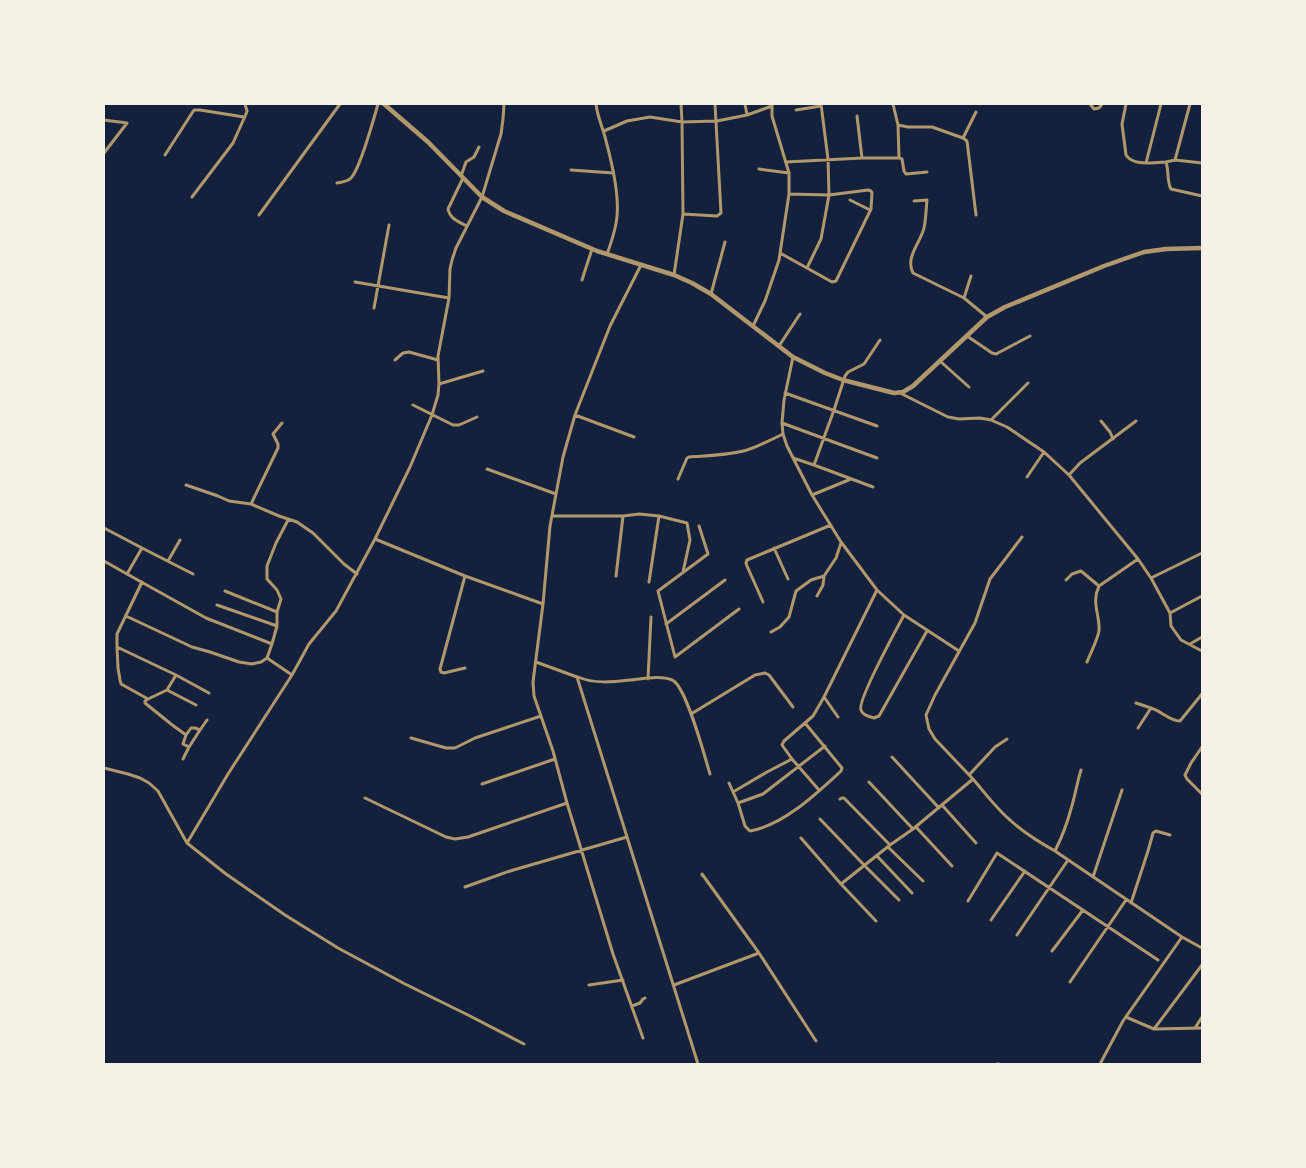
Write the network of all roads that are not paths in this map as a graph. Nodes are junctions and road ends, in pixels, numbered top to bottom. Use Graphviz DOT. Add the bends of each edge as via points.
graph roads {
  1 [pos="246,104"];
  2 [pos="340,104"];
  3 [pos="378,104"];
  4 [pos="384,104"];
  5 [pos="504,104"];
  6 [pos="596,104"];
  7 [pos="681,104"];
  8 [pos="715,104"];
  9 [pos="745,104"];
  10 [pos="893,104"];
  11 [pos="1090,104"];
  12 [pos="1102,104"];
  13 [pos="1126,104"];
  14 [pos="1161,104"];
  15 [pos="1190,104"];
  16 [pos="772,105"];
  17 [pos="821,105"];
  18 [pos="796,110"];
  19 [pos="976,112"];
  20 [pos="747,115"];
  21 [pos="857,116"];
  22 [pos="244,117"];
  23 [pos="104,120"];
  24 [pos="717,121"];
  25 [pos="682,122"];
  26 [pos="898,125"];
  27 [pos="604,131"];
  28 [pos="963,138"];
  29 [pos="479,147"];
  30 [pos="104,153"];
  31 [pos="165,156"];
  32 [pos="862,158"];
  33 [pos="898,158"];
  34 [pos="828,159"];
  35 [pos="1176,160"];
  36 [pos="786,162"];
  37 [pos="1166,162"];
  38 [pos="1146,163"];
  39 [pos="1202,163"];
  40 [pos="759,169"];
  41 [pos="571,170"];
  42 [pos="927,172"];
  43 [pos="613,173"];
  44 [pos="789,173"];
  45 [pos="462,177"];
  46 [pos="337,183"];
  47 [pos="789,194"];
  48 [pos="829,195"];
  49 [pos="1202,196"];
  50 [pos="192,197"];
  51 [pos="482,197"];
  52 [pos="850,200"];
  53 [pos="914,201"];
  54 [pos="870,210"];
  55 [pos="683,214"];
  56 [pos="259,215"];
  57 [pos="976,216"];
  58 [pos="389,225"];
  59 [pos="467,226"];
  60 [pos="725,242"];
  61 [pos="1202,248"];
  62 [pos="592,249"];
  63 [pos="607,254"];
  64 [pos="780,254"];
  65 [pos="641,265"];
  66 [pos="807,268"];
  67 [pos="674,275"];
  68 [pos="971,276"];
  69 [pos="582,280"];
  70 [pos="355,282"];
  71 [pos="378,286"];
  72 [pos="711,294"];
  73 [pos="448,298"];
  74 [pos="964,298"];
  75 [pos="374,308"];
  76 [pos="800,314"];
  77 [pos="987,317"];
  78 [pos="753,326"];
  79 [pos="966,336"];
  80 [pos="1030,336"];
  81 [pos="880,340"];
  82 [pos="779,346"];
  83 [pos="793,357"];
  84 [pos="395,360"];
  85 [pos="438,360"];
  86 [pos="940,361"];
  87 [pos="483,371"];
  88 [pos="843,380"];
  89 [pos="1028,383"];
  90 [pos="439,384"];
  91 [pos="969,387"];
  92 [pos="785,393"];
  93 [pos="899,393"];
  94 [pos="413,405"];
  95 [pos="834,410"];
  96 [pos="432,415"];
  97 [pos="575,415"];
  98 [pos="477,417"];
  99 [pos="991,420"];
  100 [pos="1102,421"];
  101 [pos="1136,421"];
  102 [pos="282,423"];
  103 [pos="782,423"];
  104 [pos="877,426"];
  105 [pos="783,434"];
  106 [pos="634,437"];
  107 [pos="824,438"];
  108 [pos="1113,439"];
  109 [pos="1044,452"];
  110 [pos="793,458"];
  111 [pos="877,458"];
  112 [pos="814,465"];
  113 [pos="486,469"];
  114 [pos="1069,475"];
  115 [pos="1027,478"];
  116 [pos="678,479"];
  117 [pos="852,479"];
  118 [pos="186,485"];
  119 [pos="874,487"];
  120 [pos="556,494"];
  121 [pos="812,495"];
  122 [pos="251,504"];
  123 [pos="552,516"];
  124 [pos="623,516"];
  125 [pos="659,516"];
  126 [pos="288,520"];
  127 [pos="831,525"];
  128 [pos="699,526"];
  129 [pos="104,528"];
  130 [pos="1022,537"];
  131 [pos="375,539"];
  132 [pos="180,540"];
  133 [pos="841,542"];
  134 [pos="142,548"];
  135 [pos="774,548"];
  136 [pos="1202,553"];
  137 [pos="1138,559"];
  138 [pos="104,561"];
  139 [pos="168,561"];
  140 [pos="683,572"];
  141 [pos="127,574"];
  142 [pos="193,574"];
  143 [pos="357,574"];
  144 [pos="464,576"];
  145 [pos="616,576"];
  146 [pos="824,576"];
  147 [pos="788,578"];
  148 [pos="1151,578"];
  149 [pos="724,580"];
  150 [pos="1066,580"];
  151 [pos="142,582"];
  152 [pos="649,582"];
  153 [pos="1099,586"];
  154 [pos="877,590"];
  155 [pos="226,591"];
  156 [pos="817,596"];
  157 [pos="1202,596"];
  158 [pos="763,602"];
  159 [pos="543,604"];
  160 [pos="217,605"];
  161 [pos="739,609"];
  162 [pos="277,612"];
  163 [pos="1170,613"];
  164 [pos="904,615"];
  165 [pos="126,616"];
  166 [pos="651,617"];
  167 [pos="666,624"];
  168 [pos="277,626"];
  169 [pos="927,631"];
  170 [pos="771,632"];
  171 [pos="1202,638"];
  172 [pos="272,644"];
  173 [pos="1189,644"];
  174 [pos="117,647"];
  175 [pos="1202,650"];
  176 [pos="959,651"];
  177 [pos="267,658"];
  178 [pos="536,662"];
  179 [pos="1088,662"];
  180 [pos="465,668"];
  181 [pos="176,675"];
  182 [pos="292,675"];
  183 [pos="577,677"];
  184 [pos="648,679"];
  185 [pos="167,690"];
  186 [pos="209,693"];
  187 [pos="1202,694"];
  188 [pos="824,696"];
  189 [pos="148,699"];
  190 [pos="1136,703"];
  191 [pos="196,705"];
  192 [pos="793,707"];
  193 [pos="1151,708"];
  194 [pos="691,714"];
  195 [pos="541,716"];
  196 [pos="838,717"];
  197 [pos="207,720"];
  198 [pos="805,723"];
  199 [pos="1138,728"];
  200 [pos="200,730"];
  201 [pos="186,735"];
  202 [pos="411,738"];
  203 [pos="1007,739"];
  204 [pos="825,746"];
  205 [pos="1202,747"];
  206 [pos="189,748"];
  207 [pos="892,757"];
  208 [pos="555,759"];
  209 [pos="792,759"];
  210 [pos="182,760"];
  211 [pos="798,766"];
  212 [pos="104,768"];
  213 [pos="1081,770"];
  214 [pos="710,774"];
  215 [pos="969,775"];
  216 [pos="973,779"];
  217 [pos="869,782"];
  218 [pos="729,783"];
  219 [pos="482,784"];
  220 [pos="819,790"];
  221 [pos="1122,790"];
  222 [pos="733,792"];
  223 [pos="1202,794"];
  224 [pos="365,798"];
  225 [pos="840,799"];
  226 [pos="567,803"];
  227 [pos="738,804"];
  228 [pos="941,807"];
  229 [pos="820,819"];
  230 [pos="914,828"];
  231 [pos="1170,835"];
  232 [pos="627,837"];
  233 [pos="801,838"];
  234 [pos="187,843"];
  235 [pos="976,844"];
  236 [pos="889,846"];
  237 [pos="582,850"];
  238 [pos="1055,851"];
  239 [pos="877,856"];
  240 [pos="1068,860"];
  241 [pos="865,866"];
  242 [pos="952,866"];
  243 [pos="1025,871"];
  244 [pos="702,875"];
  245 [pos="1093,877"];
  246 [pos="923,882"];
  247 [pos="841,884"];
  248 [pos="465,887"];
  249 [pos="1049,888"];
  250 [pos="912,893"];
  251 [pos="899,900"];
  252 [pos="1126,900"];
  253 [pos="968,901"];
  254 [pos="1131,903"];
  255 [pos="1083,910"];
  256 [pos="991,920"];
  257 [pos="876,921"];
  258 [pos="1108,926"];
  259 [pos="1017,935"];
  260 [pos="1182,938"];
  261 [pos="1202,948"];
  262 [pos="1052,951"];
  263 [pos="759,953"];
  264 [pos="1158,960"];
  265 [pos="1202,965"];
  266 [pos="623,980"];
  267 [pos="1070,982"];
  268 [pos="674,984"];
  269 [pos="589,985"];
  270 [pos="645,998"];
  271 [pos="632,1006"];
  272 [pos="1126,1017"];
  273 [pos="1202,1017"];
  274 [pos="1195,1028"];
  275 [pos="1202,1028"];
  276 [pos="1154,1029"];
  277 [pos="643,1038"];
  278 [pos="816,1041"];
  279 [pos="524,1044"];
  280 [pos="698,1064"];
  281 [pos="1100,1064"];
  1 -- 22 [label="street"];
  2 -- 56 [label="street"];
  3 -- 46 [label="street" via="352,177"];
  4 -- 45 [label="street"];
  5 -- 51 [label="street" via="501,134"];
  6 -- 27 [label="street"];
  7 -- 25 [label="street"];
  8 -- 24 [label="street"];
  9 -- 20 [label="street"];
  10 -- 26 [label="street"];
  11 -- 12 [label="street" via="1094,109"];
  13 -- 38 [label="street" via="1122,124 1126,155 1132,161"];
  14 -- 38 [label="street"];
  15 -- 35 [label="street"];
  16 -- 20 [label="street"];
  16 -- 36 [label="street" via="772,116"];
  17 -- 18 [label="street"];
  17 -- 34 [label="street"];
  19 -- 28 [label="street"];
  20 -- 24 [label="street"];
  21 -- 32 [label="street"];
  22 -- 31 [label="street" via="194,110"];
  22 -- 50 [label="street" via="233,143"];
  23 -- 30 [label="street" via="127,122"];
  24 -- 25 [label="street"];
  24 -- 55 [label="street" via="721,213 717,216"];
  25 -- 27 [label="street" via="650,117 627,121"];
  25 -- 55 [label="street"];
  26 -- 28 [label="street" via="932,127"];
  26 -- 33 [label="street"];
  27 -- 43 [label="street"];
  28 -- 57 [label="street" via="967,141"];
  29 -- 45 [label="street" via="474,157 466,162"];
  32 -- 33 [label="street"];
  32 -- 34 [label="street"];
  33 -- 42 [label="street" via="902,160 906,174"];
  34 -- 36 [label="street"];
  34 -- 48 [label="street"];
  35 -- 37 [label="street"];
  35 -- 39 [label="street"];
  36 -- 44 [label="street"];
  37 -- 38 [label="street"];
  37 -- 49 [label="street" via="1170,189"];
  40 -- 44 [label="street"];
  41 -- 43 [label="street"];
  43 -- 63 [label="street" via="616,228"];
  44 -- 47 [label="street"];
  45 -- 51 [label="street"];
  45 -- 59 [label="street" via="448,210 453,218"];
  47 -- 48 [label="street"];
  47 -- 64 [label="street"];
  48 -- 54 [label="street" via="871,190"];
  48 -- 66 [label="street" via="821,239"];
  51 -- 59 [label="street"];
  51 -- 62 [label="street" via="504,212"];
  52 -- 54 [label="street"];
  53 -- 74 [label="street" via="927,200 924,228 911,258 912,271"];
  54 -- 66 [label="street" via="836,281 832,282"];
  55 -- 67 [label="street"];
  58 -- 71 [label="street"];
  59 -- 73 [label="street" via="452,260"];
  60 -- 72 [label="street"];
  61 -- 77 [label="street" via="1149,251 1025,298"];
  62 -- 63 [label="street"];
  62 -- 69 [label="street"];
  63 -- 65 [label="street"];
  64 -- 66 [label="street"];
  64 -- 78 [label="street"];
  65 -- 67 [label="street"];
  65 -- 97 [label="street" via="610,326"];
  67 -- 72 [label="street"];
  68 -- 74 [label="street"];
  70 -- 71 [label="street"];
  71 -- 73 [label="street"];
  71 -- 75 [label="street"];
  72 -- 78 [label="street"];
  73 -- 85 [label="street"];
  74 -- 77 [label="street"];
  76 -- 82 [label="street"];
  77 -- 79 [label="street"];
  78 -- 82 [label="street"];
  79 -- 80 [label="street" via="996,354"];
  79 -- 86 [label="street"];
  81 -- 88 [label="street" via="864,364"];
  82 -- 83 [label="street"];
  83 -- 88 [label="street"];
  83 -- 92 [label="street"];
  84 -- 85 [label="street" via="409,352"];
  85 -- 90 [label="street"];
  86 -- 91 [label="street"];
  86 -- 93 [label="street" via="908,390"];
  87 -- 90 [label="street"];
  88 -- 93 [label="street"];
  88 -- 95 [label="street"];
  89 -- 99 [label="street"];
  90 -- 96 [label="street"];
  92 -- 95 [label="street"];
  92 -- 103 [label="street"];
  93 -- 99 [label="street" via="948,417"];
  94 -- 96 [label="street"];
  95 -- 104 [label="street"];
  95 -- 107 [label="street"];
  96 -- 98 [label="street" via="453,425"];
  96 -- 131 [label="street"];
  97 -- 106 [label="street"];
  97 -- 120 [label="street"];
  99 -- 109 [label="street"];
  100 -- 108 [label="street"];
  101 -- 108 [label="street"];
  102 -- 122 [label="street" via="273,434 278,444 276,453"];
  103 -- 105 [label="street"];
  103 -- 107 [label="street"];
  105 -- 110 [label="street"];
  105 -- 116 [label="street" via="740,452 689,456"];
  107 -- 111 [label="street"];
  107 -- 112 [label="street"];
  108 -- 114 [label="street"];
  109 -- 114 [label="street"];
  109 -- 115 [label="street"];
  110 -- 112 [label="street"];
  110 -- 121 [label="street"];
  112 -- 117 [label="street"];
  113 -- 120 [label="street"];
  114 -- 137 [label="street"];
  117 -- 119 [label="street"];
  117 -- 121 [label="street"];
  118 -- 122 [label="street" via="229,501"];
  120 -- 123 [label="street"];
  121 -- 127 [label="street"];
  122 -- 126 [label="street"];
  123 -- 124 [label="street"];
  123 -- 159 [label="street"];
  124 -- 125 [label="street"];
  124 -- 145 [label="street"];
  125 -- 140 [label="street" via="687,523 690,540"];
  125 -- 152 [label="street"];
  126 -- 143 [label="street" via="306,528"];
  126 -- 162 [label="street" via="267,566 267,579 281,599"];
  127 -- 133 [label="street"];
  127 -- 135 [label="street"];
  128 -- 140 [label="street" via="708,554"];
  129 -- 134 [label="street"];
  130 -- 176 [label="street" via="990,579 975,623"];
  131 -- 143 [label="street"];
  131 -- 144 [label="street"];
  132 -- 139 [label="street"];
  133 -- 146 [label="street" via="836,558"];
  133 -- 154 [label="street"];
  134 -- 139 [label="street"];
  134 -- 141 [label="street"];
  135 -- 147 [label="street"];
  135 -- 158 [label="street" via="746,562"];
  136 -- 148 [label="street"];
  137 -- 148 [label="street"];
  137 -- 153 [label="street"];
  138 -- 141 [label="street"];
  139 -- 142 [label="street"];
  140 -- 167 [label="street" via="658,591"];
  141 -- 151 [label="street"];
  143 -- 182 [label="street"];
  144 -- 159 [label="street"];
  144 -- 180 [label="street" via="440,669 444,673"];
  146 -- 156 [label="street"];
  146 -- 170 [label="street" via="811,580 796,592 789,617"];
  148 -- 163 [label="street"];
  149 -- 167 [label="street"];
  150 -- 153 [label="street" via="1081,571"];
  151 -- 165 [label="street"];
  151 -- 172 [label="street" via="206,618"];
  153 -- 179 [label="street" via="1095,602 1099,631"];
  154 -- 164 [label="street"];
  154 -- 188 [label="street"];
  155 -- 162 [label="street"];
  157 -- 163 [label="street"];
  159 -- 178 [label="street"];
  160 -- 168 [label="street"];
  161 -- 167 [label="street" via="675,657"];
  162 -- 168 [label="street"];
  163 -- 173 [label="street" via="1171,626 1180,640"];
  164 -- 169 [label="street"];
  164 -- 169 [label="street" via="875,669 861,712 874,718 879,716"];
  165 -- 174 [label="street" via="117,634"];
  165 -- 177 [label="street" via="192,647 239,662 252,664"];
  166 -- 184 [label="street"];
  168 -- 172 [label="street"];
  169 -- 176 [label="street"];
  171 -- 173 [label="street"];
  172 -- 177 [label="street"];
  173 -- 175 [label="street"];
  174 -- 181 [label="street"];
  174 -- 189 [label="street" via="122,684"];
  176 -- 215 [label="street" via="929,707 926,720 935,739"];
  177 -- 182 [label="street"];
  178 -- 183 [label="street"];
  178 -- 195 [label="street" via="533,688"];
  181 -- 185 [label="street"];
  181 -- 186 [label="street"];
  182 -- 234 [label="street"];
  183 -- 184 [label="street" via="603,682"];
  183 -- 232 [label="street"];
  184 -- 194 [label="street" via="665,678 677,682"];
  185 -- 189 [label="street"];
  185 -- 191 [label="street"];
  187 -- 193 [label="street" via="1180,721"];
  188 -- 196 [label="street"];
  188 -- 198 [label="street" via="815,714"];
  189 -- 201 [label="street" via="145,704"];
  190 -- 193 [label="street"];
  192 -- 194 [label="street" via="765,673 755,675"];
  193 -- 199 [label="street"];
  194 -- 214 [label="street"];
  195 -- 202 [label="street" via="454,748"];
  195 -- 208 [label="street"];
  197 -- 200 [label="street"];
  198 -- 204 [label="street"];
  198 -- 209 [label="street" via="782,743"];
  200 -- 201 [label="street" via="191,728"];
  200 -- 206 [label="street"];
  201 -- 206 [label="street" via="183,744"];
  203 -- 215 [label="street"];
  204 -- 211 [label="street"];
  204 -- 220 [label="street" via="842,769"];
  205 -- 223 [label="street" via="1185,774"];
  206 -- 210 [label="street"];
  207 -- 228 [label="street"];
  208 -- 219 [label="street"];
  208 -- 226 [label="street"];
  209 -- 211 [label="street"];
  209 -- 222 [label="street"];
  211 -- 220 [label="street"];
  211 -- 227 [label="street" via="763,794"];
  212 -- 234 [label="street" via="149,783 158,792"];
  213 -- 238 [label="street" via="1063,835"];
  215 -- 216 [label="street"];
  216 -- 228 [label="street"];
  216 -- 238 [label="street" via="1010,820"];
  217 -- 230 [label="street"];
  218 -- 222 [label="street"];
  220 -- 227 [label="street" via="782,818 754,830 745,826"];
  221 -- 245 [label="street"];
  222 -- 227 [label="street"];
  224 -- 226 [label="street" via="455,839"];
  225 -- 236 [label="street" via="844,798"];
  226 -- 237 [label="street"];
  228 -- 230 [label="street"];
  228 -- 235 [label="street"];
  229 -- 241 [label="street"];
  230 -- 236 [label="street"];
  230 -- 242 [label="street"];
  231 -- 254 [label="street" via="1153,833"];
  232 -- 237 [label="street"];
  232 -- 268 [label="street"];
  233 -- 247 [label="street"];
  234 -- 279 [label="street" via="226,874 338,948"];
  236 -- 239 [label="street"];
  236 -- 246 [label="street"];
  237 -- 248 [label="street"];
  237 -- 266 [label="street"];
  238 -- 240 [label="street"];
  239 -- 241 [label="street"];
  239 -- 250 [label="street"];
  240 -- 245 [label="street"];
  240 -- 249 [label="street"];
  241 -- 247 [label="street"];
  241 -- 251 [label="street"];
  243 -- 249 [label="street"];
  243 -- 253 [label="street" via="997,853"];
  243 -- 256 [label="street"];
  244 -- 263 [label="street"];
  245 -- 252 [label="street"];
  247 -- 257 [label="street"];
  249 -- 255 [label="street"];
  249 -- 259 [label="street"];
  252 -- 254 [label="street"];
  252 -- 258 [label="street"];
  254 -- 260 [label="street"];
  255 -- 258 [label="street"];
  255 -- 262 [label="street"];
  258 -- 264 [label="street"];
  258 -- 267 [label="street"];
  260 -- 261 [label="street"];
  260 -- 272 [label="street"];
  263 -- 268 [label="street"];
  263 -- 278 [label="street"];
  265 -- 276 [label="street"];
  266 -- 269 [label="street"];
  266 -- 271 [label="street"];
  268 -- 280 [label="street"];
  270 -- 271 [label="street"];
  271 -- 277 [label="street"];
  272 -- 276 [label="street"];
  272 -- 281 [label="street"];
  273 -- 274 [label="street"];
  274 -- 275 [label="street"];
  274 -- 276 [label="street"];
}
